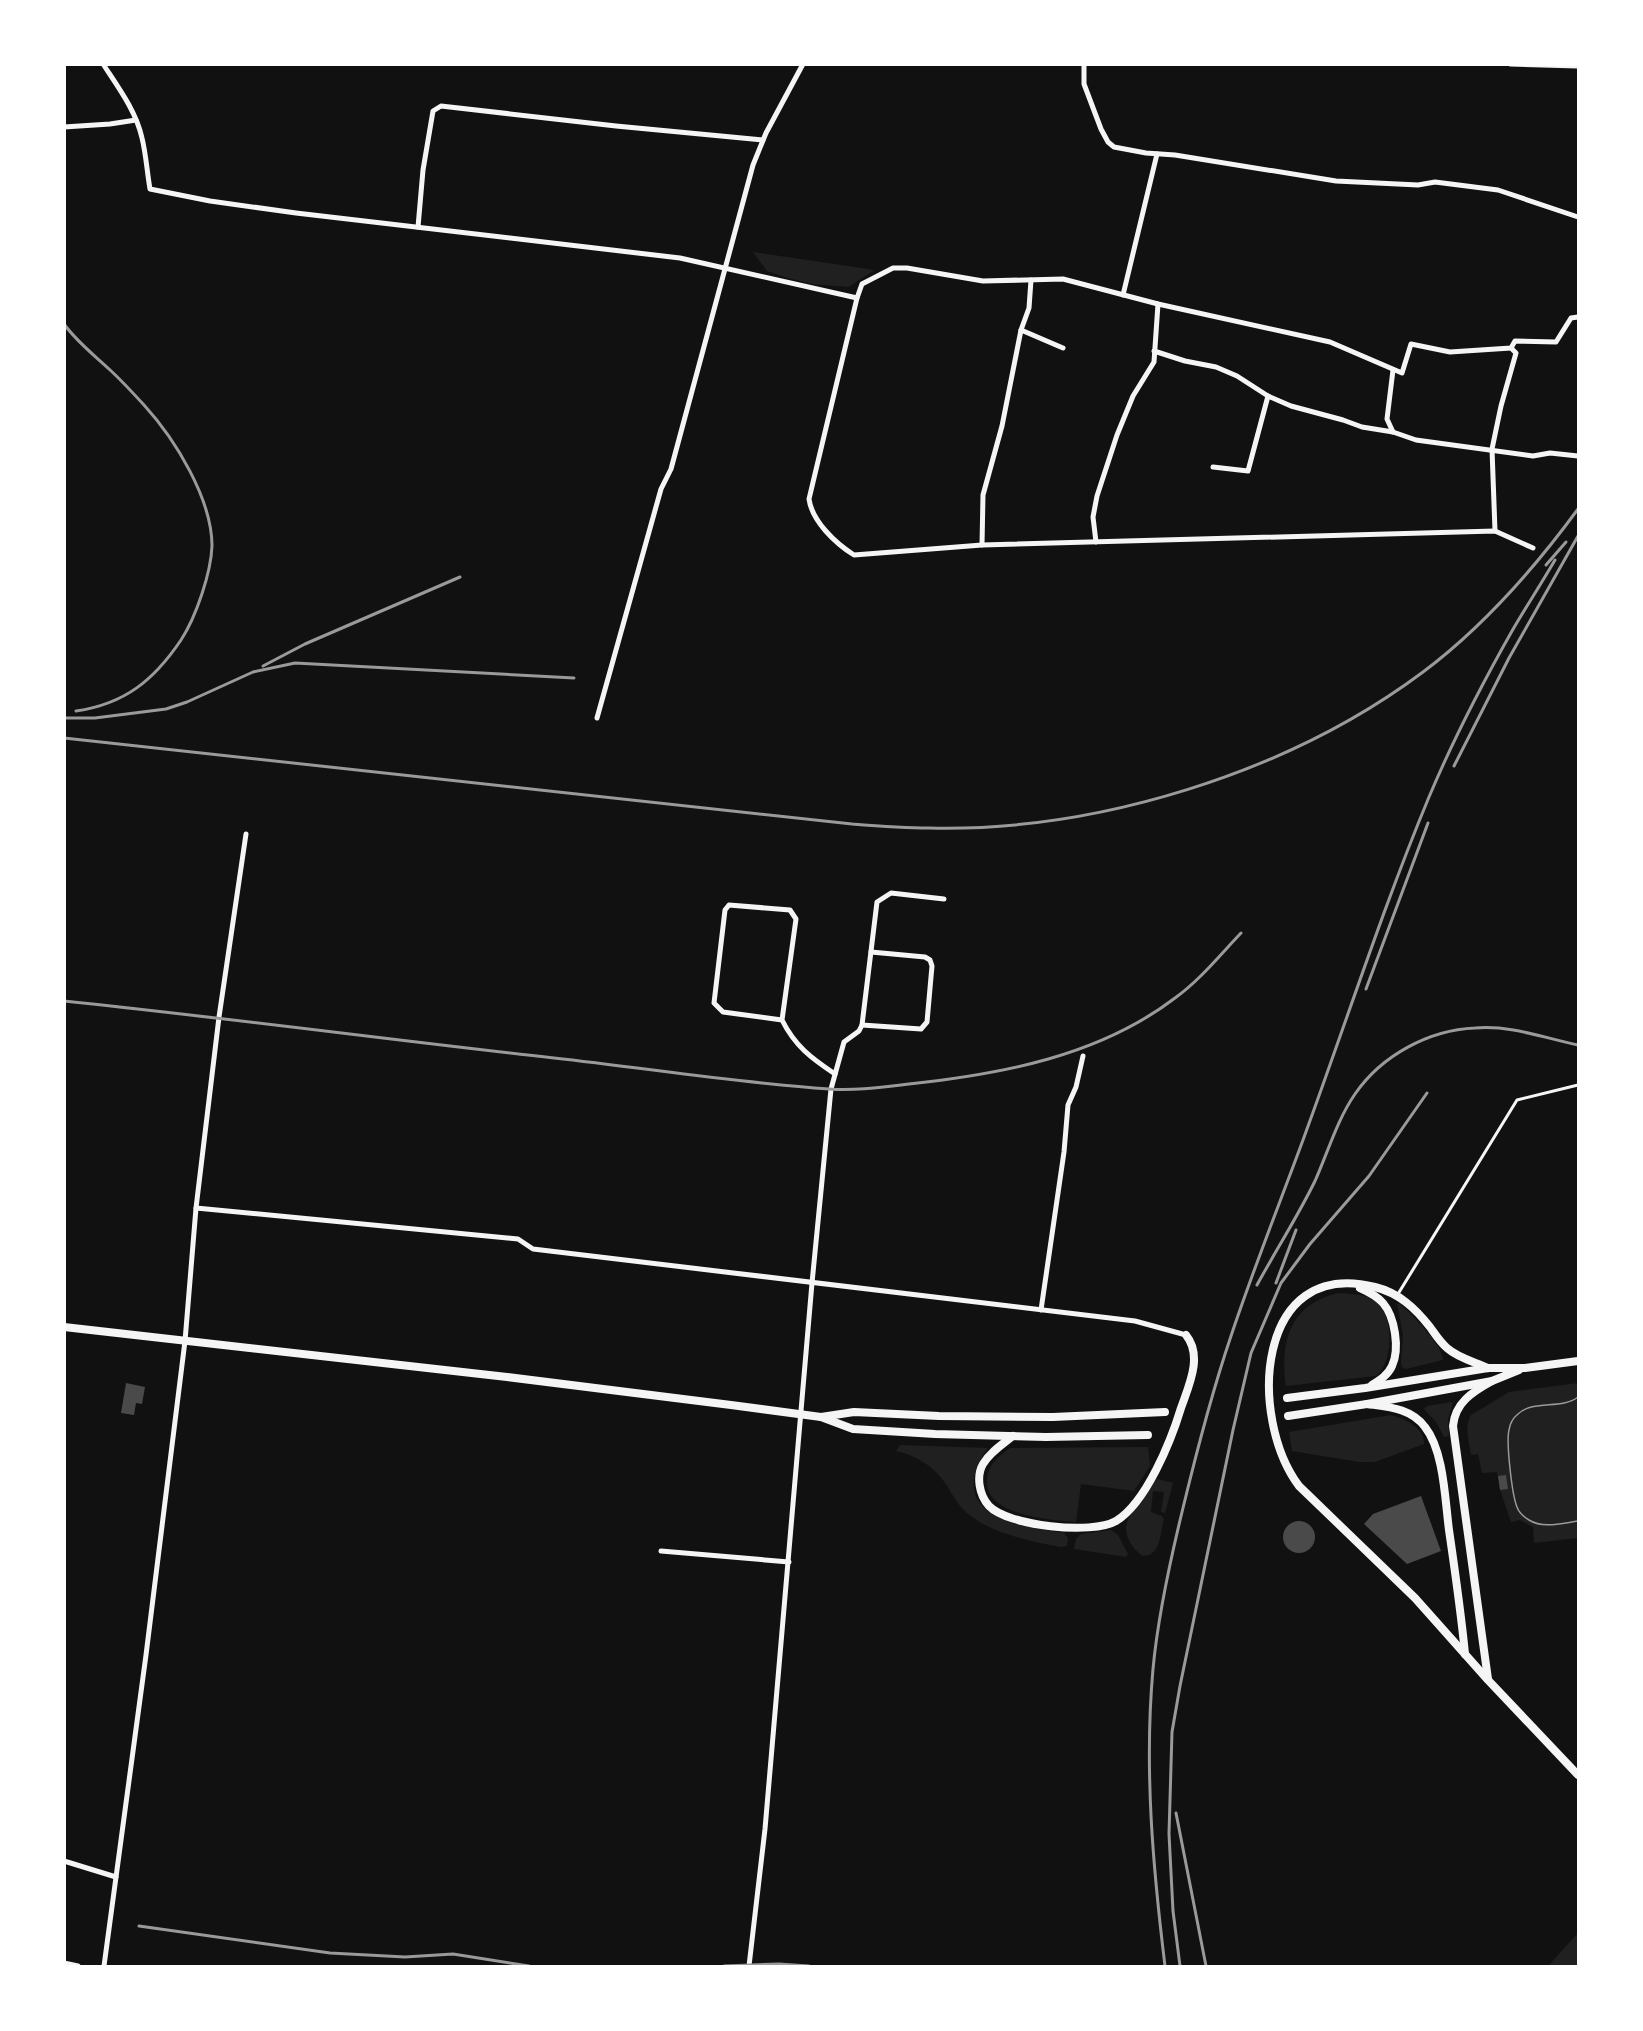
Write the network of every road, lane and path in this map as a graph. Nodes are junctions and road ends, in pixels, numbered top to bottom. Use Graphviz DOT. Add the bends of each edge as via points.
graph roads {
  1 [pos="103,64"];
  2 [pos="803,64"];
  3 [pos="1084,64"];
  4 [pos="1510,64"];
  5 [pos="1578,66"];
  6 [pos="136,120"];
  7 [pos="64,127"];
  8 [pos="763,140"];
  9 [pos="1157,154"];
  10 [pos="1578,217"];
  11 [pos="418,227"];
  12 [pos="724,268"];
  13 [pos="1031,280"];
  14 [pos="1123,295"];
  15 [pos="858,298"];
  16 [pos="1158,304"];
  17 [pos="1578,317"];
  18 [pos="1021,330"];
  19 [pos="1063,348"];
  20 [pos="1511,348"];
  21 [pos="1154,351"];
  22 [pos="1393,370"];
  23 [pos="1268,396"];
  24 [pos="1393,432"];
  25 [pos="1492,449"];
  26 [pos="1578,456"];
  27 [pos="1213,467"];
  28 [pos="1495,531"];
  29 [pos="1096,542"];
  30 [pos="982,545"];
  31 [pos="1533,548"];
  32 [pos="597,718"];
  33 [pos="246,834"];
  34 [pos="944,899"];
  35 [pos="871,952"];
  36 [pos="782,1020"];
  37 [pos="862,1025"];
  38 [pos="1083,1056"];
  39 [pos="835,1074"];
  40 [pos="1578,1085"];
  41 [pos="196,1208"];
  42 [pos="812,1283"];
  43 [pos="1354,1285"];
  44 [pos="1397,1296"];
  45 [pos="1041,1310"];
  46 [pos="64,1327"];
  47 [pos="1186,1335"];
  48 [pos="186,1341"];
  49 [pos="1578,1361"];
  50 [pos="1488,1368"];
  51 [pos="1525,1368"];
  52 [pos="1492,1381"];
  53 [pos="1365,1388"];
  54 [pos="1287,1398"];
  55 [pos="1367,1404"];
  56 [pos="1165,1412"];
  57 [pos="801,1415"];
  58 [pos="1288,1416"];
  59 [pos="821,1418"];
  60 [pos="1148,1435"];
  61 [pos="1013,1436"];
  62 [pos="661,1551"];
  63 [pos="789,1562"];
  64 [pos="1465,1654"];
  65 [pos="1488,1680"];
  66 [pos="1578,1775"];
  67 [pos="64,1862"];
  68 [pos="116,1877"];
  69 [pos="64,1963"];
  70 [pos="78,1966"];
  71 [pos="104,1966"];
  72 [pos="749,1966"];
  1 -- 6 [label="street"];
  2 -- 8 [label="street"];
  3 -- 9 [label="street" via="1084,84 1108,142 1124,150"];
  4 -- 5 [label="street"];
  6 -- 7 [label="street"];
  6 -- 11 [label="street" via="150,189 210,201"];
  8 -- 11 [label="street" via="441,106 433,111"];
  8 -- 12 [label="street"];
  9 -- 10 [label="street" via="1336,181 1418,185 1435,182 1488,188"];
  9 -- 14 [label="street"];
  11 -- 12 [label="street" via="680,258"];
  12 -- 15 [label="street"];
  12 -- 32 [label="street"];
  13 -- 14 [label="street" via="1063,279"];
  13 -- 15 [label="street" via="983,281 893,267 862,284"];
  13 -- 18 [label="street" via="1029,308"];
  14 -- 16 [label="street"];
  15 -- 30 [label="street" via="809,499 810,511 841,547 854,555"];
  16 -- 21 [label="street"];
  16 -- 22 [label="street" via="1330,342"];
  17 -- 20 [label="street" via="1571,318 1556,342 1515,341"];
  18 -- 19 [label="street"];
  18 -- 30 [label="street" via="1002,426 983,495"];
  20 -- 22 [label="street" via="1450,352 1411,344 1402,373"];
  20 -- 25 [label="street" via="1516,353"];
  21 -- 23 [label="street" via="1216,367"];
  21 -- 29 [label="street" via="1154,362 1133,396 1097,496 1093,517"];
  22 -- 24 [label="street" via="1387,419"];
  23 -- 24 [label="street" via="1362,427"];
  23 -- 27 [label="street" via="1248,471"];
  24 -- 25 [label="street" via="1416,440"];
  25 -- 26 [label="street" via="1533,456"];
  25 -- 28 [label="street"];
  28 -- 29 [label="street"];
  28 -- 31 [label="street"];
  29 -- 30 [label="street"];
  33 -- 41 [label="street"];
  34 -- 35 [label="street" via="891,893 884,896 877,902"];
  35 -- 37 [label="street"];
  35 -- 37 [label="street" via="930,960 927,1022 921,1029"];
  36 -- 36 [label="street" via="723,1012 714,1003 725,910 729,905 790,910 796,919"];
  36 -- 39 [label="street" via="791,1038"];
  37 -- 39 [label="street" via="844,1042"];
  38 -- 45 [label="street" via="1068,1105"];
  39 -- 42 [label="street"];
  40 -- 44 [label="lane" via="1517,1100"];
  41 -- 42 [label="street" via="518,1239 533,1249"];
  41 -- 48 [label="street"];
  42 -- 45 [label="street"];
  42 -- 57 [label="street"];
  43 -- 44 [label="main road" via="1375,1287"];
  43 -- 53 [label="main road" via="1384,1304 1392,1319 1395,1341 1392,1367"];
  43 -- 64 [label="main road" via="1327,1286 1309,1294 1279,1326 1270,1372 1276,1442 1299,1486 1415,1598"];
  44 -- 50 [label="main road" via="1419,1314 1447,1349"];
  45 -- 47 [label="street" via="1136,1321"];
  46 -- 48 [label="main road"];
  47 -- 61 [label="main road" via="1192,1342 1194,1363 1173,1434 1134,1504 1117,1520 1096,1527 1060,1527 1016,1519 989,1506 982,1495 980,1472 984,1462"];
  48 -- 57 [label="main road"];
  48 -- 68 [label="street"];
  49 -- 51 [label="main road"];
  50 -- 51 [label="main road"];
  50 -- 53 [label="main road"];
  51 -- 52 [label="main road"];
  52 -- 55 [label="main road"];
  52 -- 65 [label="main road" via="1460,1406 1453,1426"];
  53 -- 54 [label="main road"];
  55 -- 58 [label="main road"];
  55 -- 64 [label="main road" via="1414,1416 1432,1438 1441,1473"];
  56 -- 59 [label="main road" via="1053,1417 854,1412"];
  57 -- 59 [label="main road"];
  57 -- 63 [label="street"];
  59 -- 61 [label="main road" via="853,1429"];
  60 -- 61 [label="main road"];
  62 -- 63 [label="street"];
  63 -- 72 [label="street"];
  64 -- 65 [label="main road"];
  65 -- 66 [label="main road"];
  67 -- 68 [label="street"];
  68 -- 71 [label="street"];
  69 -- 70 [label="street"];
}
